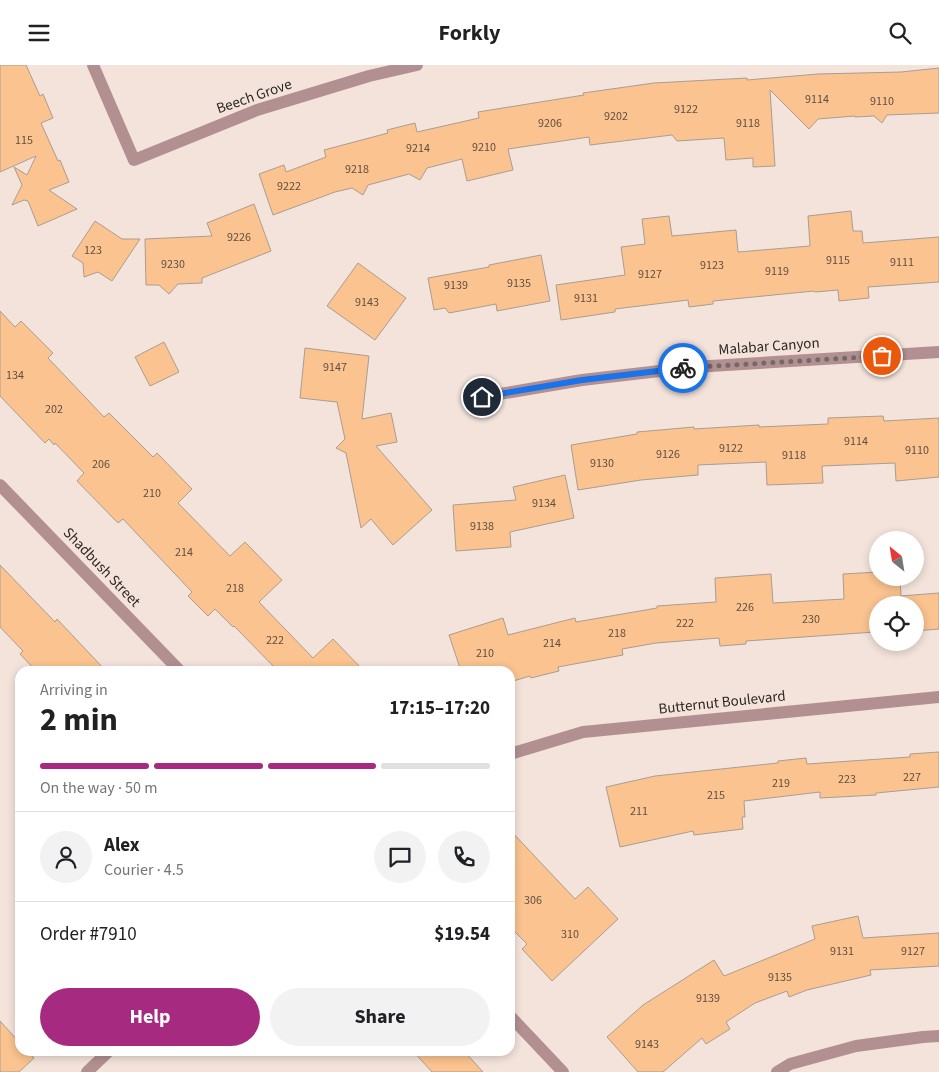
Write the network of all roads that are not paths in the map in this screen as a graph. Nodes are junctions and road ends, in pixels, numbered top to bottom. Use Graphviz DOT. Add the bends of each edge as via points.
graph roads {
  1 [pos="93,65"];
  2 [pos="417,65"];
  3 [pos="939,352"];
  4 [pos="482,397"];
  5 [pos="0,485"];
  6 [pos="175,666"];
  7 [pos="939,697"];
  8 [pos="515,753"];
  9 [pos="515,1021"];
  10 [pos="939,1036"];
  11 [pos="104,1056"];
  12 [pos="87,1072"];
  13 [pos="563,1072"];
  14 [pos="777,1072"];
  1 -- 2 [label="street, Beech Grove" via="134,160 257,110"];
  3 -- 4 [label="street, Malabar Canyon" via="694,367 582,380"];
  5 -- 6 [label="street, Shadbush Street"];
  7 -- 8 [label="street, Butternut Boulevard" via="584,732"];
  9 -- 13 [label="street"];
  10 -- 14 [label="street" via="856,1046 790,1064"];
  11 -- 12 [label="street"];
}
